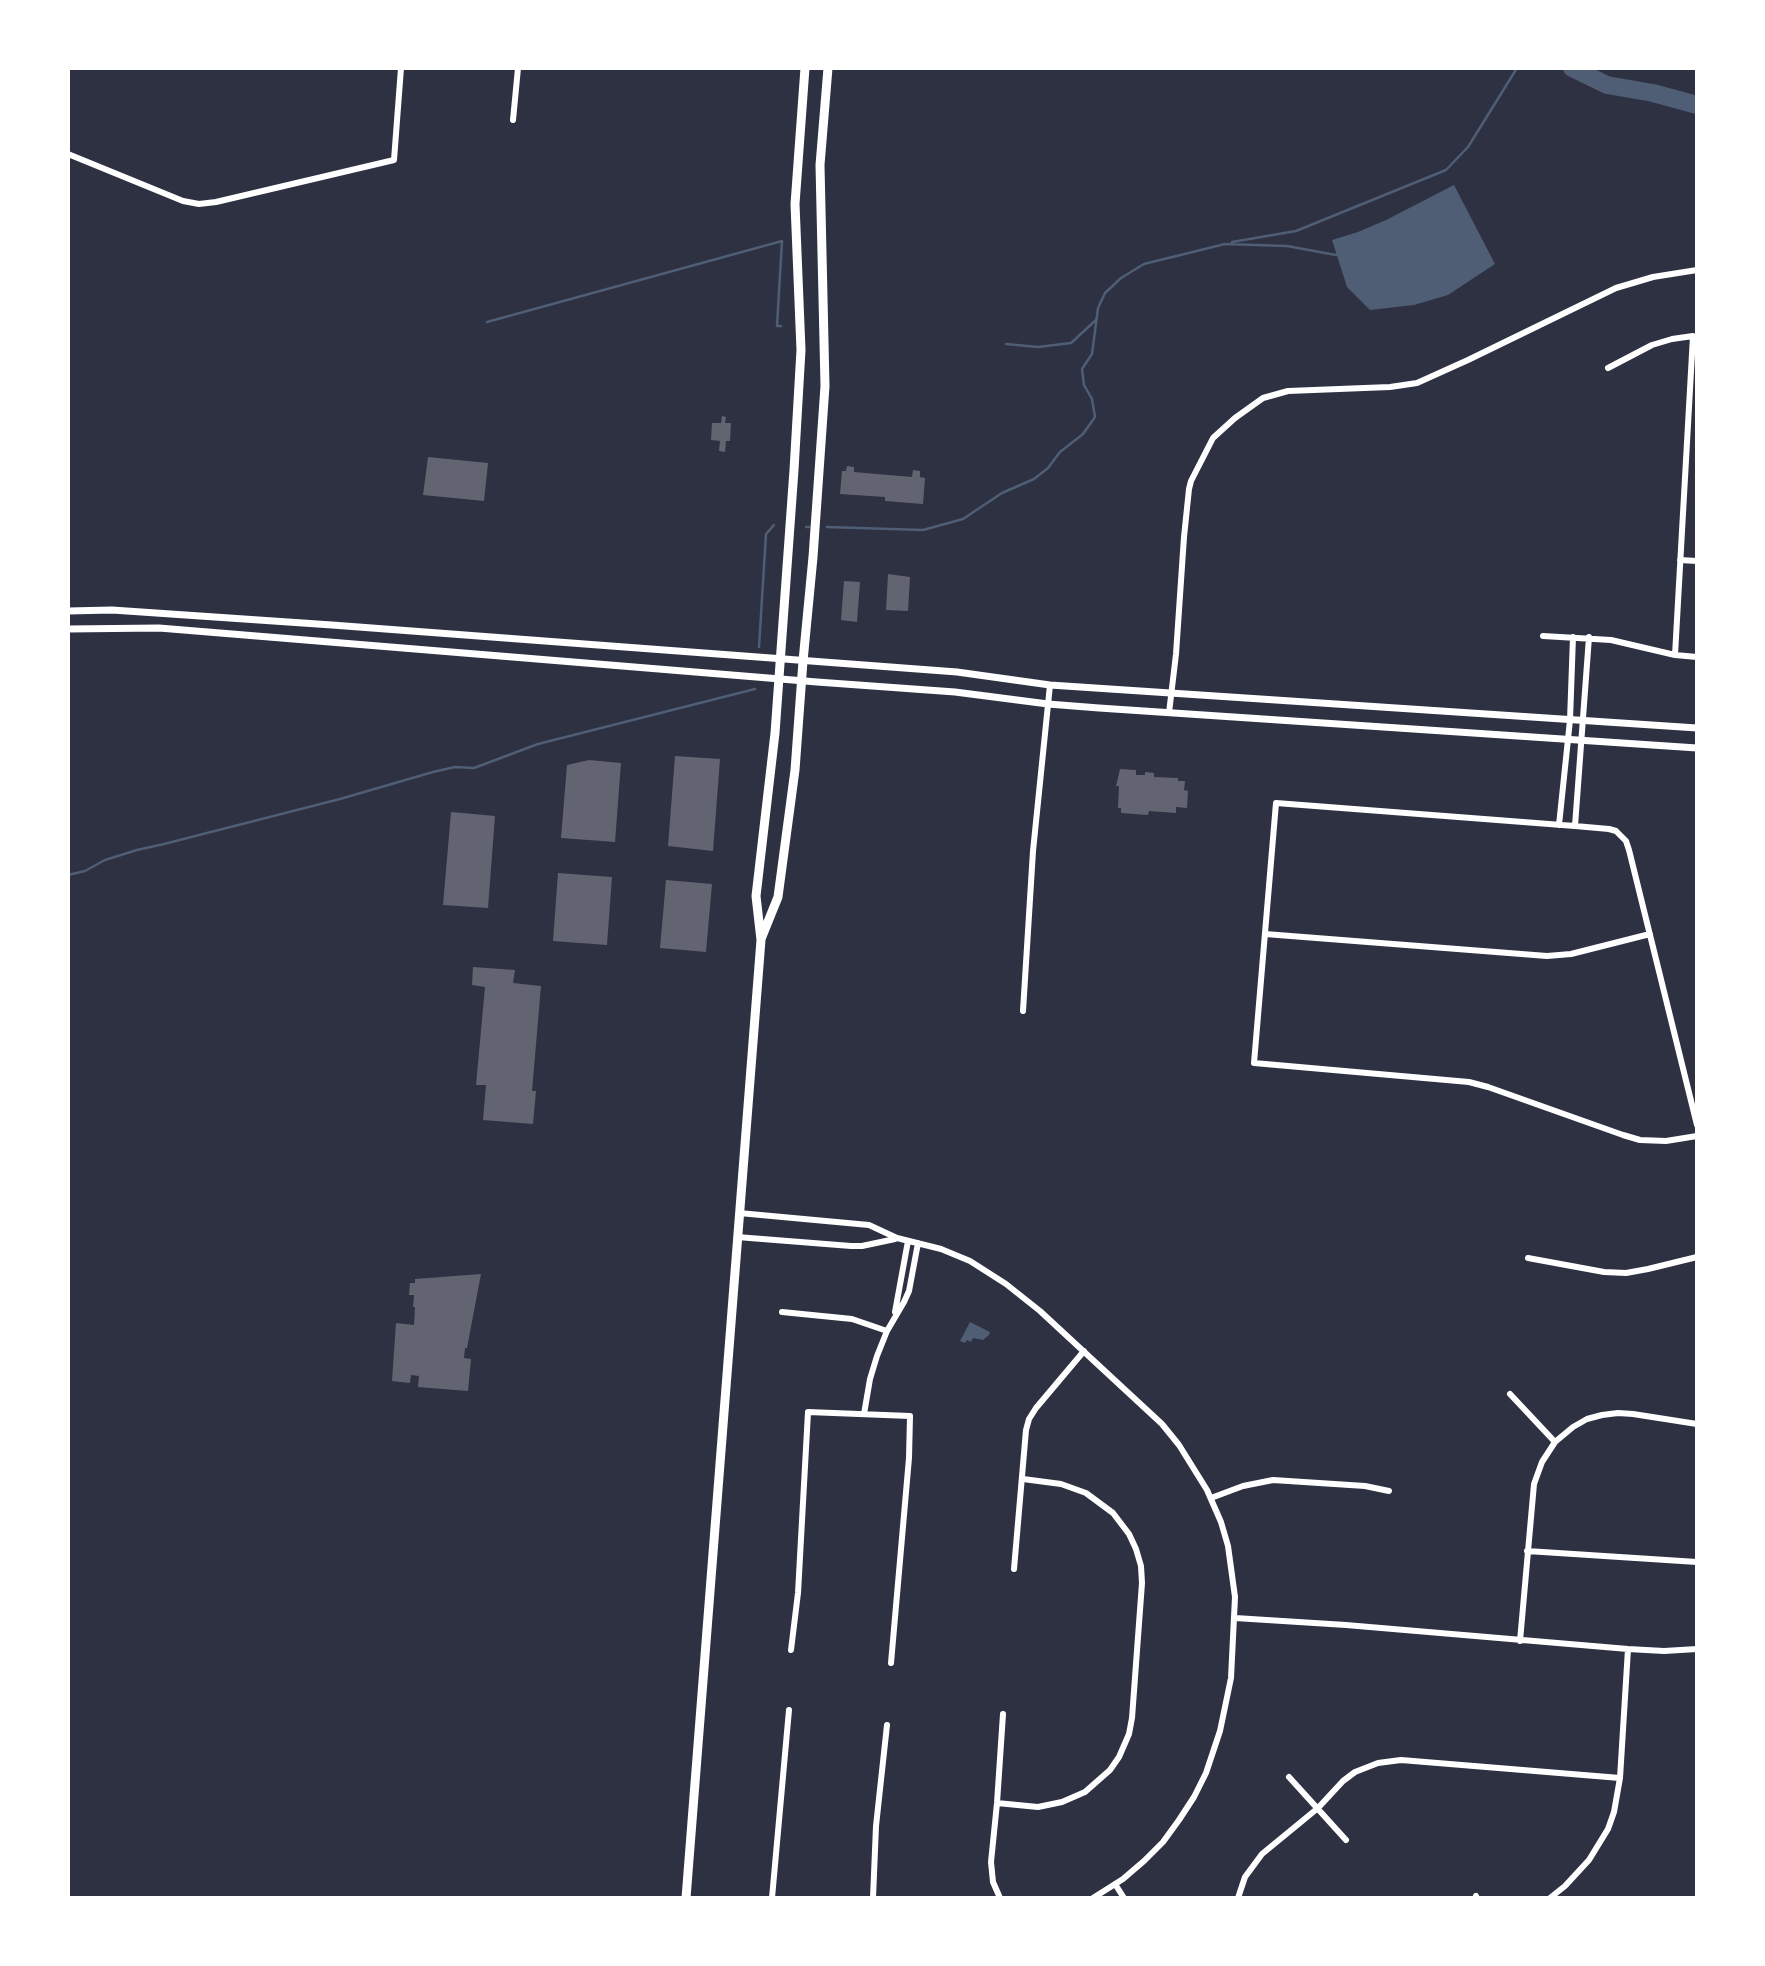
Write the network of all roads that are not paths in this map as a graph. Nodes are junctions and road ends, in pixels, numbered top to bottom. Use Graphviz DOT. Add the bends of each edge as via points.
graph roads {
  1 [pos="401,68"];
  2 [pos="518,68"];
  3 [pos="805,68"];
  4 [pos="828,68"];
  5 [pos="513,120"];
  6 [pos="69,156"];
  7 [pos="1697,270"];
  8 [pos="1695,336"];
  9 [pos="1608,368"];
  10 [pos="1688,425"];
  11 [pos="1697,427"];
  12 [pos="1680,560"];
  13 [pos="1697,561"];
  14 [pos="68,611"];
  15 [pos="68,629"];
  16 [pos="1543,636"];
  17 [pos="1573,637"];
  18 [pos="1589,638"];
  19 [pos="1675,654"];
  20 [pos="1697,657"];
  21 [pos="780,659"];
  22 [pos="803,661"];
  23 [pos="1572,670"];
  24 [pos="1587,671"];
  25 [pos="778,678"];
  26 [pos="803,680"];
  27 [pos="1050,685"];
  28 [pos="1171,693"];
  29 [pos="1048,704"];
  30 [pos="1169,713"];
  31 [pos="1570,720"];
  32 [pos="1583,720"];
  33 [pos="1697,728"];
  34 [pos="1568,738"];
  35 [pos="1582,740"];
  36 [pos="1697,748"];
  37 [pos="1559,825"];
  38 [pos="1575,825"];
  39 [pos="1265,934"];
  40 [pos="1650,934"];
  41 [pos="761,940"];
  42 [pos="1023,1011"];
  43 [pos="1697,1125"];
  44 [pos="1697,1136"];
  45 [pos="739,1213"];
  46 [pos="737,1237"];
  47 [pos="897,1238"];
  48 [pos="908,1241"];
  49 [pos="918,1243"];
  50 [pos="1697,1257"];
  51 [pos="1528,1258"];
  52 [pos="782,1312"];
  53 [pos="894,1317"];
  54 [pos="887,1331"];
  55 [pos="1084,1351"];
  56 [pos="1510,1394"];
  57 [pos="864,1414"];
  58 [pos="1697,1424"];
  59 [pos="1555,1442"];
  60 [pos="1023,1479"];
  61 [pos="1389,1490"];
  62 [pos="1211,1498"];
  63 [pos="1527,1551"];
  64 [pos="1697,1562"];
  65 [pos="1014,1569"];
  66 [pos="1235,1618"];
  67 [pos="1520,1641"];
  68 [pos="1628,1649"];
  69 [pos="791,1650"];
  70 [pos="1697,1650"];
  71 [pos="891,1662"];
  72 [pos="789,1710"];
  73 [pos="1003,1714"];
  74 [pos="887,1725"];
  75 [pos="1289,1777"];
  76 [pos="1620,1778"];
  77 [pos="997,1803"];
  78 [pos="1318,1808"];
  79 [pos="1346,1840"];
  80 [pos="1115,1884"];
  81 [pos="686,1898"];
  82 [pos="772,1898"];
  83 [pos="873,1898"];
  84 [pos="1000,1898"];
  85 [pos="1093,1898"];
  86 [pos="1124,1898"];
  87 [pos="1238,1898"];
  88 [pos="1550,1898"];
  1 -- 6 [label="street" via="394,160 199,204"];
  2 -- 5 [label="street"];
  3 -- 21 [label="main road" via="795,204 800,350"];
  4 -- 22 [label="main road" via="820,165 825,386"];
  7 -- 28 [label="street" via="1616,288 1417,383 1288,391 1263,398 1235,418 1213,438 1189,489"];
  8 -- 9 [label="street" via="1652,345"];
  8 -- 10 [label="street"];
  10 -- 11 [label="street"];
  10 -- 12 [label="street"];
  12 -- 13 [label="street"];
  12 -- 19 [label="street"];
  14 -- 21 [label="street" via="112,610"];
  15 -- 25 [label="street" via="159,628"];
  16 -- 17 [label="street"];
  17 -- 18 [label="street"];
  17 -- 23 [label="street"];
  18 -- 19 [label="street"];
  18 -- 24 [label="street"];
  19 -- 20 [label="street"];
  21 -- 22 [label="street"];
  21 -- 25 [label="main road"];
  22 -- 26 [label="main road"];
  22 -- 27 [label="street" via="957,672"];
  23 -- 24 [label="street"];
  23 -- 31 [label="street"];
  24 -- 32 [label="street"];
  25 -- 26 [label="street"];
  25 -- 41 [label="main road" via="756,896"];
  26 -- 29 [label="street"];
  26 -- 41 [label="main road" via="778,897"];
  27 -- 28 [label="street"];
  27 -- 29 [label="street"];
  28 -- 30 [label="street"];
  28 -- 31 [label="street"];
  29 -- 30 [label="street"];
  29 -- 42 [label="street"];
  30 -- 34 [label="street"];
  31 -- 32 [label="street"];
  31 -- 34 [label="street"];
  32 -- 33 [label="street"];
  32 -- 35 [label="street"];
  34 -- 35 [label="street"];
  34 -- 37 [label="street"];
  35 -- 36 [label="street"];
  35 -- 38 [label="street"];
  37 -- 38 [label="street"];
  37 -- 39 [label="street" via="1276,803"];
  38 -- 40 [label="street" via="1609,828 1626,841"];
  39 -- 40 [label="street" via="1547,956"];
  39 -- 44 [label="street" via="1254,1063 1469,1082 1640,1140"];
  40 -- 43 [label="street"];
  41 -- 45 [label="main road"];
  45 -- 46 [label="main road"];
  45 -- 47 [label="street" via="862,1224"];
  46 -- 47 [label="street" via="851,1246"];
  46 -- 81 [label="main road"];
  47 -- 48 [label="street"];
  48 -- 49 [label="street"];
  48 -- 53 [label="street"];
  49 -- 53 [label="street" via="909,1291"];
  49 -- 55 [label="street" via="970,1261 1006,1284"];
  50 -- 51 [label="street" via="1626,1273"];
  52 -- 54 [label="street" via="852,1319"];
  53 -- 54 [label="street"];
  54 -- 57 [label="street" via="870,1379"];
  55 -- 60 [label="street" via="1029,1419"];
  55 -- 62 [label="street" via="1162,1424"];
  56 -- 59 [label="street"];
  57 -- 69 [label="street" via="808,1412"];
  57 -- 71 [label="street" via="910,1416"];
  58 -- 59 [label="street" via="1610,1414 1587,1419"];
  59 -- 63 [label="street" via="1534,1484"];
  60 -- 65 [label="street"];
  60 -- 77 [label="street" via="1061,1484 1093,1497 1113,1513 1136,1549 1142,1583 1132,1718 1119,1757 1085,1792 1054,1805"];
  61 -- 62 [label="street" via="1273,1480"];
  62 -- 66 [label="street" via="1233,1571"];
  63 -- 64 [label="street"];
  63 -- 67 [label="street"];
  66 -- 67 [label="street"];
  66 -- 80 [label="street" via="1227,1705 1206,1773 1163,1842"];
  67 -- 68 [label="street"];
  68 -- 70 [label="street"];
  68 -- 76 [label="street"];
  72 -- 82 [label="street"];
  73 -- 77 [label="street"];
  74 -- 83 [label="street"];
  75 -- 78 [label="street"];
  76 -- 78 [label="street" via="1393,1760 1355,1772"];
  76 -- 88 [label="street" via="1614,1812 1600,1845 1578,1874"];
  77 -- 84 [label="street" via="991,1868"];
  78 -- 79 [label="street"];
  78 -- 87 [label="street" via="1257,1860"];
  80 -- 85 [label="street"];
  80 -- 86 [label="street"];
}
